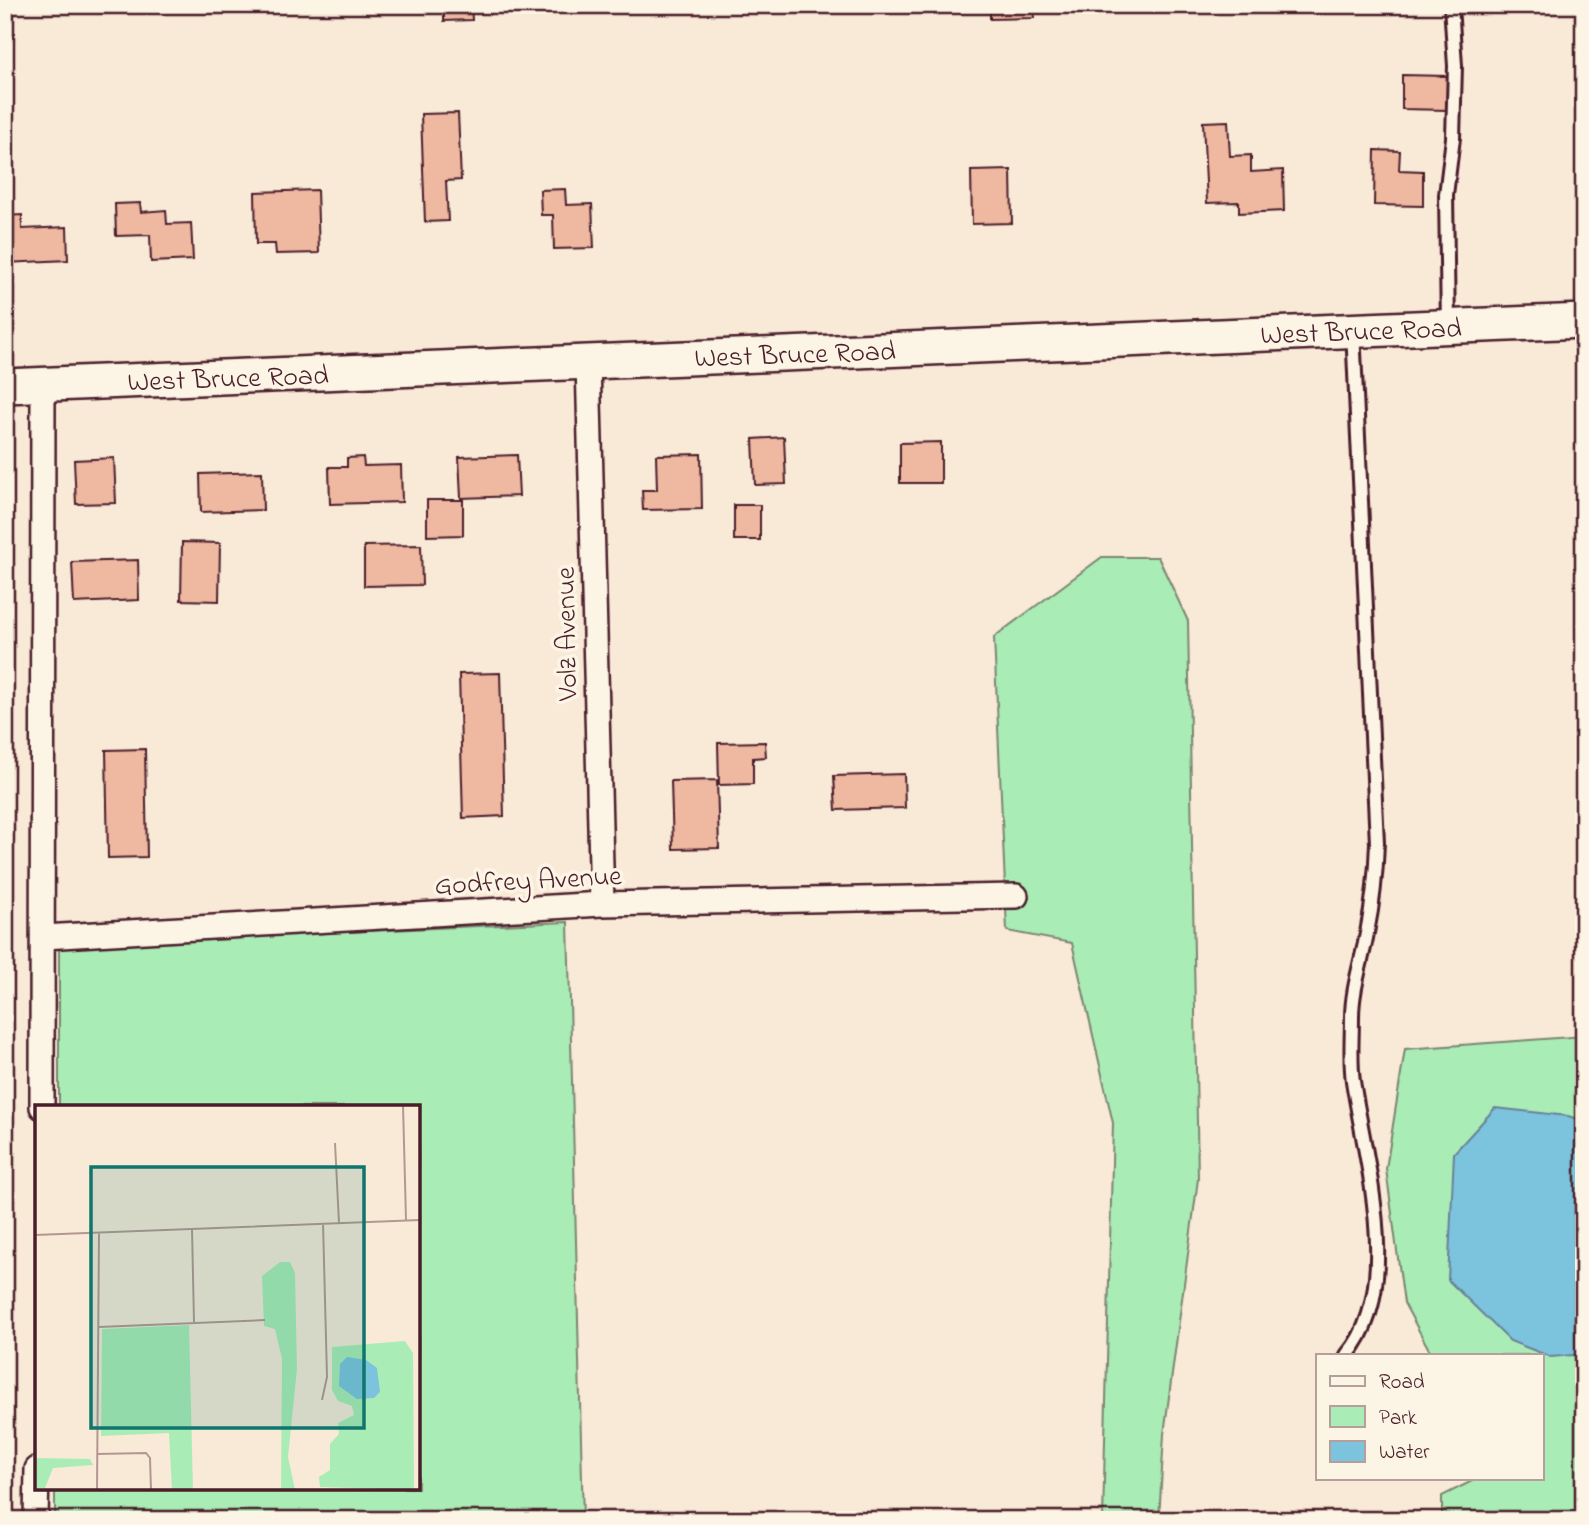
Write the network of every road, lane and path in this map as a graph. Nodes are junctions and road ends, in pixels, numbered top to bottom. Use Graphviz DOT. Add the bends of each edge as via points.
graph roads {
  1 [pos="1451,5"];
  2 [pos="1584,321"];
  3 [pos="1448,326"];
  4 [pos="1353,330"];
  5 [pos="588,362"];
  6 [pos="43,384"];
  7 [pos="5,386"];
  8 [pos="1016,896"];
  9 [pos="602,904"];
  10 [pos="44,937"];
  11 [pos="42,1105"];
  12 [pos="1348,1354"];
  13 [pos="37,1490"];
  14 [pos="36,1520"];
  1 -- 3 [label="lane" via="1455,66 1446,195"];
  2 -- 3 [label="street, West Bruce Road"];
  3 -- 4 [label="street, West Bruce Road"];
  4 -- 5 [label="street, West Bruce Road"];
  4 -- 12 [label="lane" via="1377,843 1375,888 1352,1014 1353,1079 1369,1152 1376,1228 1374,1294 1362,1337"];
  5 -- 6 [label="street, West Bruce Road"];
  5 -- 9 [label="street, Volz Avenue"];
  6 -- 7 [label="street, West Bruce Road"];
  6 -- 10 [label="street"];
  8 -- 9 [label="street, Godfrey Avenue"];
  9 -- 10 [label="street, Godfrey Avenue"];
  10 -- 11 [label="street"];
  13 -- 14 [label="street"];
}
